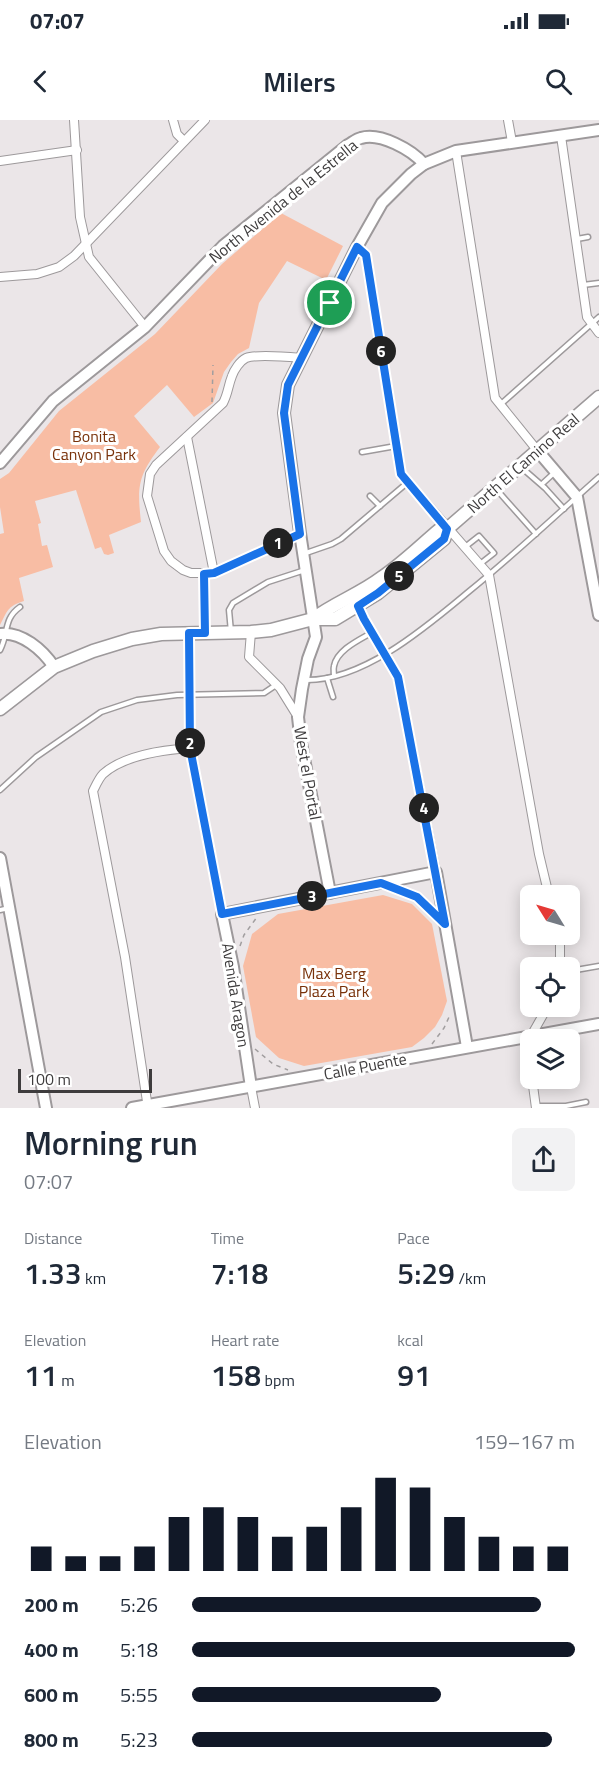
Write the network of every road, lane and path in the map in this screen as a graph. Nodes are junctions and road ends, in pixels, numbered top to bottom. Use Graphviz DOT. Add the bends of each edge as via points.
graph roads {
  1 [pos="74,120"];
  2 [pos="174,120"];
  3 [pos="205,120"];
  4 [pos="508,120"];
  5 [pos="599,130"];
  6 [pos="561,136"];
  7 [pos="184,141"];
  8 [pos="512,142"];
  9 [pos="77,150"];
  10 [pos="456,151"];
  11 [pos="0,161"];
  12 [pos="424,164"];
  13 [pos="588,237"];
  14 [pos="576,239"];
  15 [pos="85,244"];
  16 [pos="357,247"];
  17 [pos="0,277"];
  18 [pos="599,283"];
  19 [pos="582,285"];
  20 [pos="599,317"];
  21 [pos="591,324"];
  22 [pos="145,327"];
  23 [pos="599,333"];
  24 [pos="302,358"];
  25 [pos="213,365"];
  26 [pos="599,397"];
  27 [pos="500,405"];
  28 [pos="217,410"];
  29 [pos="187,437"];
  30 [pos="396,445"];
  31 [pos="537,450"];
  32 [pos="363,452"];
  33 [pos="0,463"];
  34 [pos="519,466"];
  35 [pos="555,472"];
  36 [pos="599,477"];
  37 [pos="407,482"];
  38 [pos="541,484"];
  39 [pos="495,487"];
  40 [pos="370,496"];
  41 [pos="576,497"];
  42 [pos="380,506"];
  43 [pos="564,509"];
  44 [pos="447,529"];
  45 [pos="300,534"];
  46 [pos="536,534"];
  47 [pos="464,548"];
  48 [pos="303,554"];
  49 [pos="479,565"];
  50 [pos="305,570"];
  51 [pos="214,573"];
  52 [pos="204,574"];
  53 [pos="489,575"];
  54 [pos="358,606"];
  55 [pos="20,607"];
  56 [pos="599,615"];
  57 [pos="313,619"];
  58 [pos="231,632"];
  59 [pos="251,632"];
  60 [pos="372,632"];
  61 [pos="3,633"];
  62 [pos="189,633"];
  63 [pos="205,633"];
  64 [pos="0,650"];
  65 [pos="385,654"];
  66 [pos="54,667"];
  67 [pos="334,676"];
  68 [pos="327,678"];
  69 [pos="304,680"];
  70 [pos="276,685"];
  71 [pos="189,695"];
  72 [pos="333,697"];
  73 [pos="0,709"];
  74 [pos="298,717"];
  75 [pos="190,748"];
  76 [pos="0,790"];
  77 [pos="0,858"];
  78 [pos="436,872"];
  79 [pos="381,883"];
  80 [pos="546,885"];
  81 [pos="330,893"];
  82 [pos="274,904"];
  83 [pos="5,909"];
  84 [pos="432,910"];
  85 [pos="222,914"];
  86 [pos="599,966"];
  87 [pos="232,967"];
  88 [pos="580,969"];
  89 [pos="452,1013"];
  90 [pos="599,1024"];
  91 [pos="571,1029"];
  92 [pos="520,1038"];
  93 [pos="245,1040"];
  94 [pos="431,1045"];
  95 [pos="467,1047"];
  96 [pos="302,1078"];
  97 [pos="251,1087"];
  98 [pos="534,1089"];
  99 [pos="586,1102"];
  100 [pos="148,1107"];
  101 [pos="536,1107"];
  102 [pos="46,1108"];
  103 [pos="132,1108"];
  104 [pos="255,1108"];
  1 -- 9 [label="street"];
  2 -- 7 [label="street" via="177,134"];
  3 -- 7 [label="street"];
  4 -- 8 [label="street"];
  5 -- 6 [label="street"];
  6 -- 8 [label="street"];
  6 -- 14 [label="street"];
  7 -- 15 [label="street"];
  8 -- 10 [label="street"];
  9 -- 11 [label="street"];
  9 -- 15 [label="street"];
  10 -- 12 [label="street"];
  10 -- 27 [label="street" via="495,398"];
  12 -- 16 [label="street, West el Portal" via="382,203"];
  12 -- 22 [label="street, North Avenida de la Estrella" via="406,148 372,136 348,145 223,246"];
  13 -- 14 [label="lane"];
  14 -- 19 [label="street"];
  15 -- 17 [label="street" via="59,267 37,274"];
  15 -- 22 [label="street" via="89,257"];
  16 -- 24 [label="street, West el Portal"];
  16 -- 30 [label="street" via="366,255"];
  18 -- 19 [label="lane"];
  19 -- 21 [label="street"];
  20 -- 21 [label="lane"];
  21 -- 23 [label="street"];
  21 -- 27 [label="lane"];
  22 -- 33 [label="street, North Avenida de la Estrella" via="53,401"];
  24 -- 28 [label="street" via="245,358"];
  24 -- 45 [label="street, West el Portal" via="288,385 284,413"];
  25 -- 28 [label="path" via="212,405"];
  26 -- 31 [label="main road, North El Camino Real"];
  27 -- 31 [label="street"];
  28 -- 29 [label="street"];
  29 -- 51 [label="street"];
  29 -- 52 [label="street" via="156,465 150,474 147,496 171,561 183,570"];
  30 -- 32 [label="lane"];
  30 -- 37 [label="street" via="401,474"];
  31 -- 34 [label="main road, North El Camino Real"];
  31 -- 35 [label="street"];
  34 -- 38 [label="lane"];
  34 -- 39 [label="main road, North El Camino Real"];
  35 -- 38 [label="lane"];
  35 -- 41 [label="street"];
  36 -- 41 [label="lane"];
  37 -- 42 [label="lane"];
  37 -- 44 [label="street"];
  38 -- 43 [label="lane"];
  39 -- 44 [label="main road, North El Camino Real"];
  39 -- 46 [label="lane"];
  40 -- 42 [label="lane"];
  41 -- 43 [label="lane"];
  41 -- 56 [label="street"];
  42 -- 48 [label="lane" via="332,544"];
  43 -- 46 [label="lane"];
  44 -- 47 [label="street"];
  44 -- 54 [label="main road, North El Camino Real" via="444,539"];
  44 -- 57 [label="main road, North El Camino Real" via="439,530 383,577"];
  45 -- 48 [label="street, West el Portal"];
  45 -- 51 [label="street"];
  46 -- 53 [label="lane"];
  47 -- 49 [label="street"];
  47 -- 49 [label="lane" via="479,536 494,553"];
  48 -- 50 [label="street, West el Portal"];
  49 -- 53 [label="street"];
  50 -- 57 [label="street, West el Portal"];
  50 -- 58 [label="lane" via="268,582 233,603 229,610"];
  51 -- 52 [label="street"];
  52 -- 63 [label="lane"];
  53 -- 65 [label="lane" via="423,629"];
  53 -- 80 [label="street"];
  54 -- 57 [label="main road, North El Camino Real" via="335,619"];
  54 -- 60 [label="street"];
  55 -- 61 [label="lane" via="8,619"];
  57 -- 59 [label="main road, North El Camino Real"];
  57 -- 69 [label="street, West el Portal" via="316,637"];
  58 -- 59 [label="main road, North El Camino Real"];
  58 -- 63 [label="main road, North El Camino Real"];
  59 -- 70 [label="street" via="249,657"];
  60 -- 65 [label="street"];
  60 -- 67 [label="lane" via="340,655 333,665"];
  61 -- 64 [label="lane"];
  61 -- 66 [label="street" via="32,644"];
  62 -- 63 [label="main road, North El Camino Real"];
  62 -- 66 [label="main road, North El Camino Real" via="132,639"];
  62 -- 71 [label="street, Avenida Aragon"];
  65 -- 67 [label="lane"];
  65 -- 78 [label="street" via="398,677"];
  66 -- 73 [label="main road, North El Camino Real"];
  67 -- 68 [label="lane"];
  68 -- 69 [label="lane"];
  68 -- 72 [label="lane"];
  69 -- 74 [label="street, West el Portal"];
  70 -- 71 [label="lane" via="264,693"];
  70 -- 74 [label="street"];
  71 -- 75 [label="street, Avenida Aragon"];
  71 -- 76 [label="lane" via="137,700 101,712 36,757"];
  74 -- 81 [label="street, West el Portal"];
  75 -- 85 [label="street, Avenida Aragon"];
  75 -- 100 [label="street" via="154,752 116,765 101,776 93,791 125,957"];
  77 -- 83 [label="street"];
  78 -- 79 [label="street"];
  78 -- 95 [label="street"];
  79 -- 81 [label="street"];
  79 -- 84 [label="path" via="417,897"];
  81 -- 82 [label="street"];
  82 -- 85 [label="street"];
  82 -- 87 [label="path" via="255,919 244,935"];
  83 -- 102 [label="street"];
  85 -- 87 [label="street, Avenida Aragon"];
  86 -- 88 [label="lane"];
  87 -- 93 [label="street, Avenida Aragon"];
  89 -- 94 [label="path"];
  90 -- 91 [label="street, Calle Puente"];
  92 -- 95 [label="street, Calle Puente"];
  93 -- 96 [label="path" via="273,1064"];
  93 -- 97 [label="street, Avenida Aragon"];
  95 -- 96 [label="street, Calle Puente"];
  96 -- 97 [label="street, Calle Puente"];
  97 -- 100 [label="street, Calle Puente"];
  97 -- 104 [label="street, Avenida Aragon"];
  98 -- 101 [label="street"];
  99 -- 101 [label="lane"];
  100 -- 103 [label="street, Calle Puente"];
}
